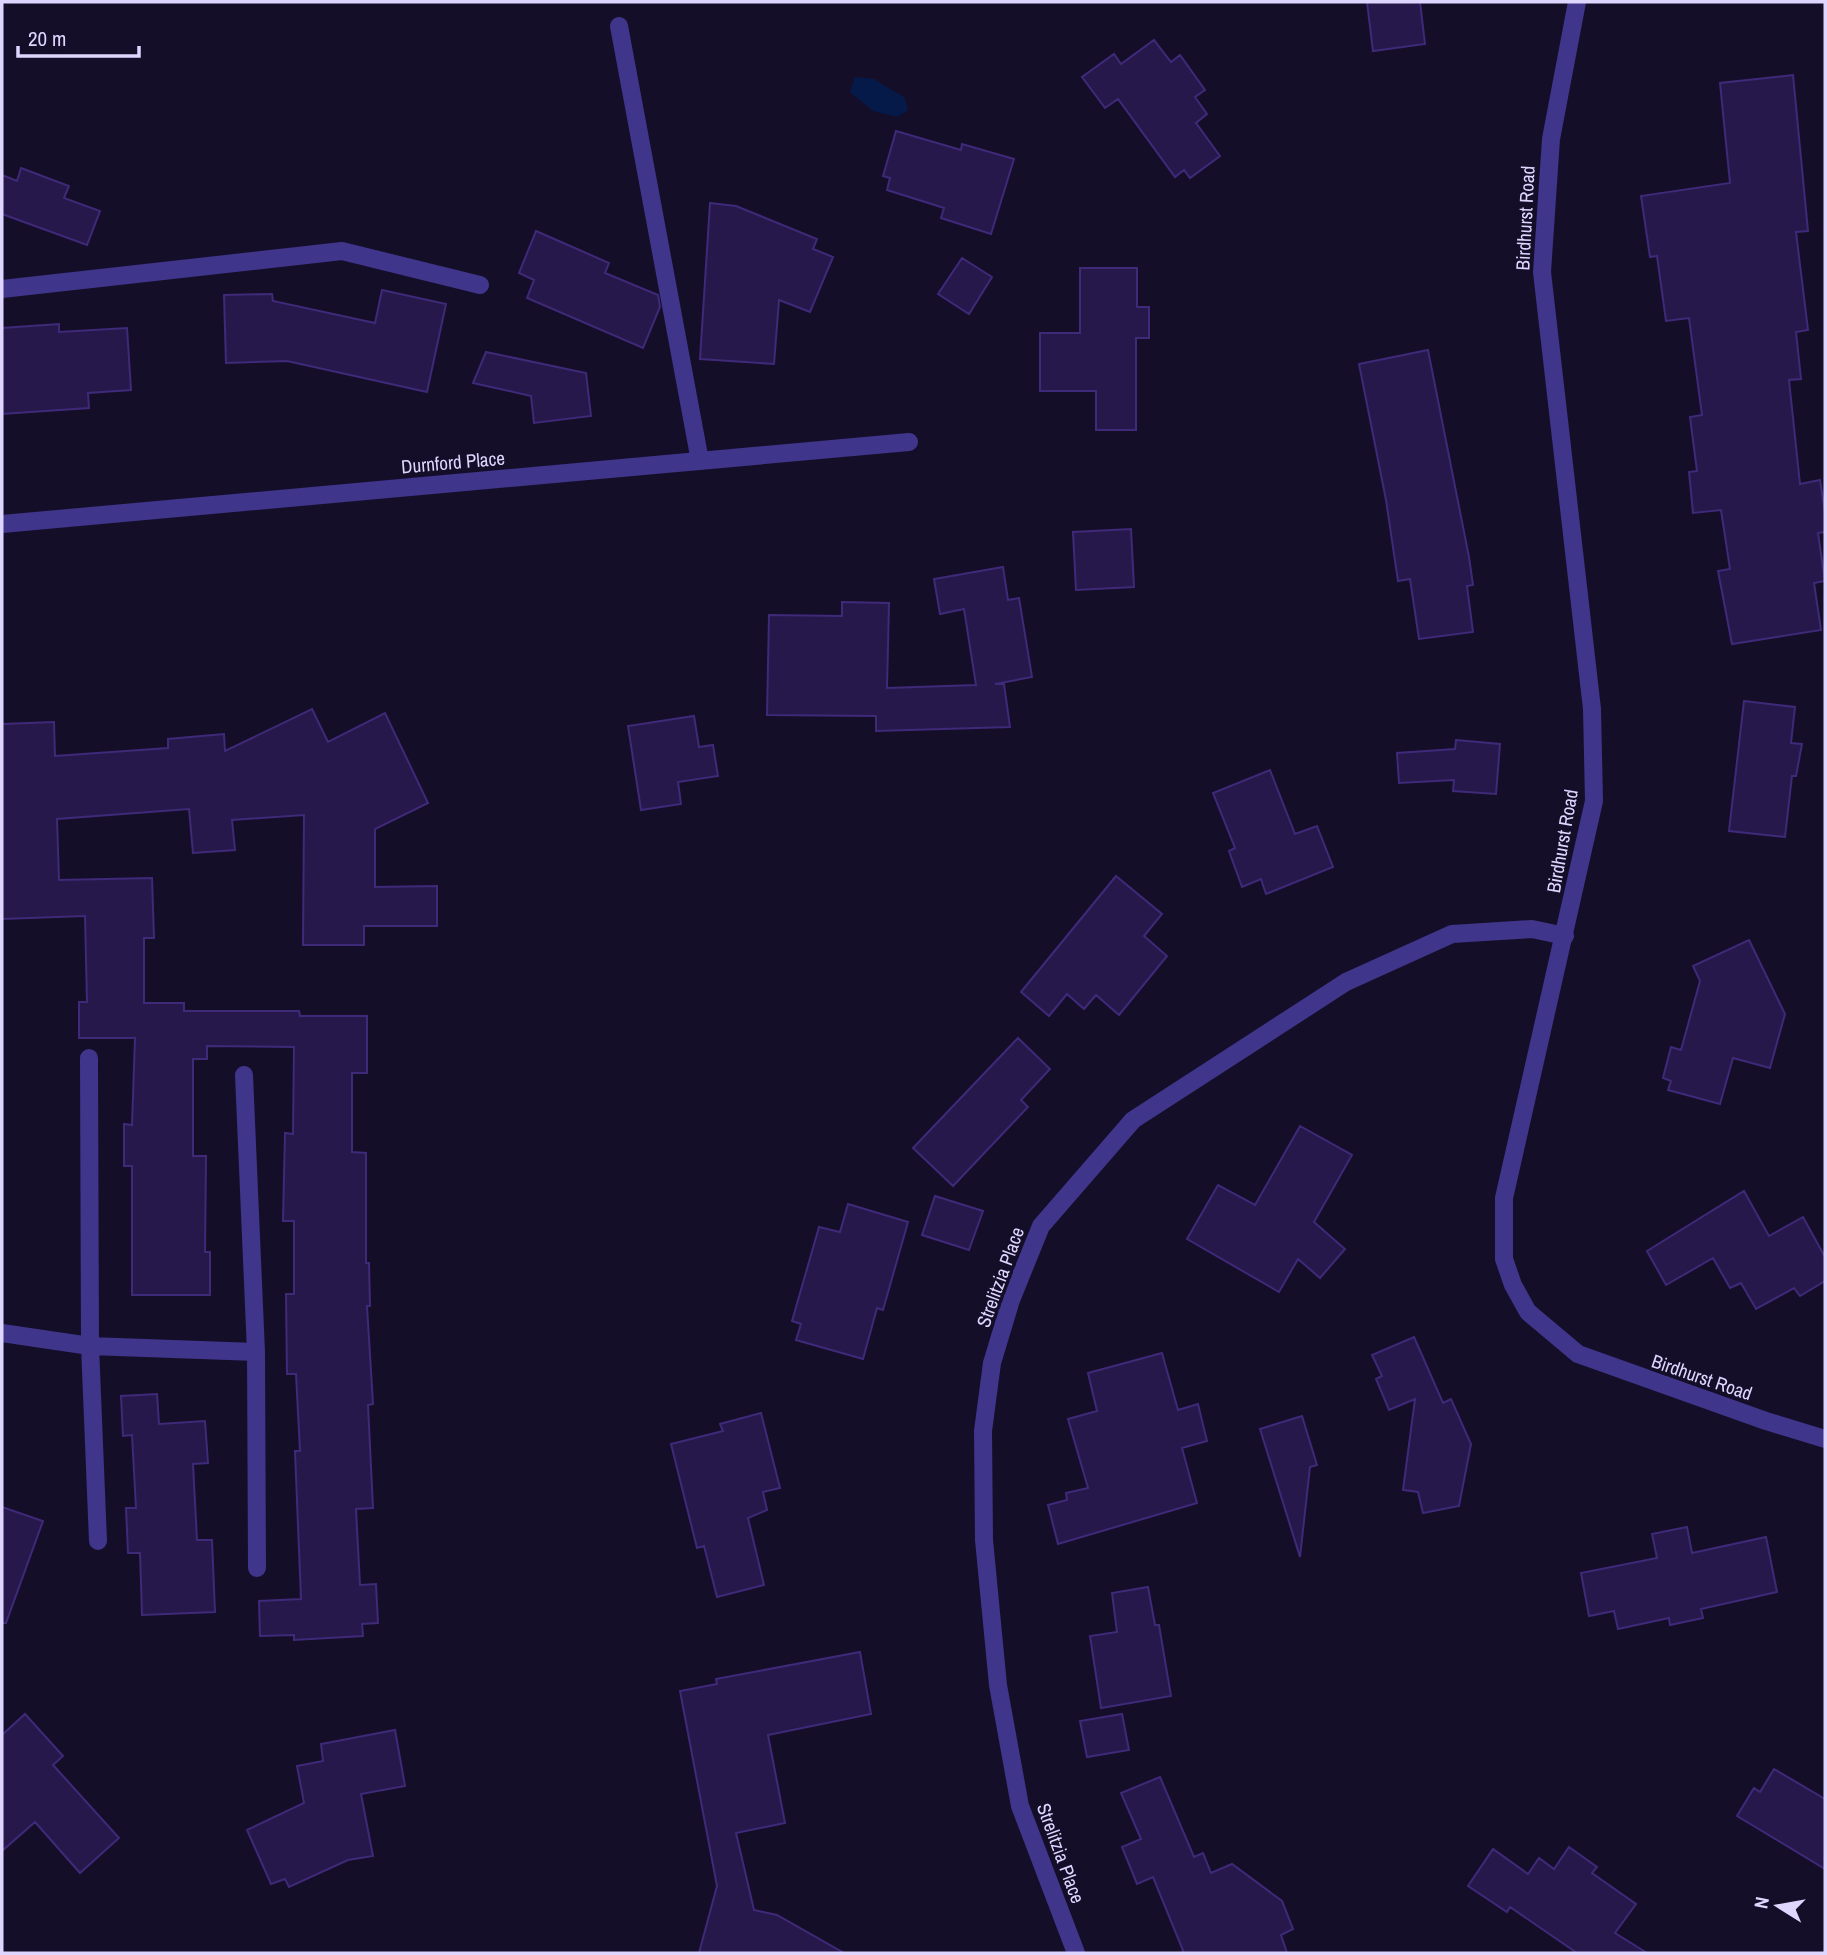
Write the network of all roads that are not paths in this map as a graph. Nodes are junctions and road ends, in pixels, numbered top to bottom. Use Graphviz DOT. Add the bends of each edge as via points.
graph roads {
  1 [pos="1577,2"];
  2 [pos="618,26"];
  3 [pos="480,285"];
  4 [pos="2,289"];
  5 [pos="909,442"];
  6 [pos="700,461"];
  7 [pos="2,524"];
  8 [pos="1565,936"];
  9 [pos="89,1058"];
  10 [pos="244,1075"];
  11 [pos="2,1333"];
  12 [pos="90,1346"];
  13 [pos="256,1352"];
  14 [pos="1825,1439"];
  15 [pos="98,1541"];
  16 [pos="257,1568"];
  17 [pos="1076,1953"];
  1 -- 8 [label="street, Birdhurst Road" via="1551,139 1542,272 1592,709 1594,801"];
  2 -- 6 [label="street"];
  3 -- 4 [label="street" via="342,251"];
  5 -- 6 [label="street, Durnford Place"];
  6 -- 7 [label="street, Durnford Place"];
  8 -- 14 [label="street, Birdhurst Road" via="1504,1198 1504,1259 1513,1285 1528,1312 1578,1354"];
  8 -- 17 [label="street, Strelitzia Place" via="1532,929 1452,934 1346,982 1133,1120 1041,1226 992,1363 983,1432 984,1540 998,1685 1020,1805"];
  9 -- 12 [label="street"];
  10 -- 13 [label="street"];
  11 -- 12 [label="street"];
  12 -- 13 [label="street"];
  12 -- 15 [label="street"];
  13 -- 16 [label="street"];
}
